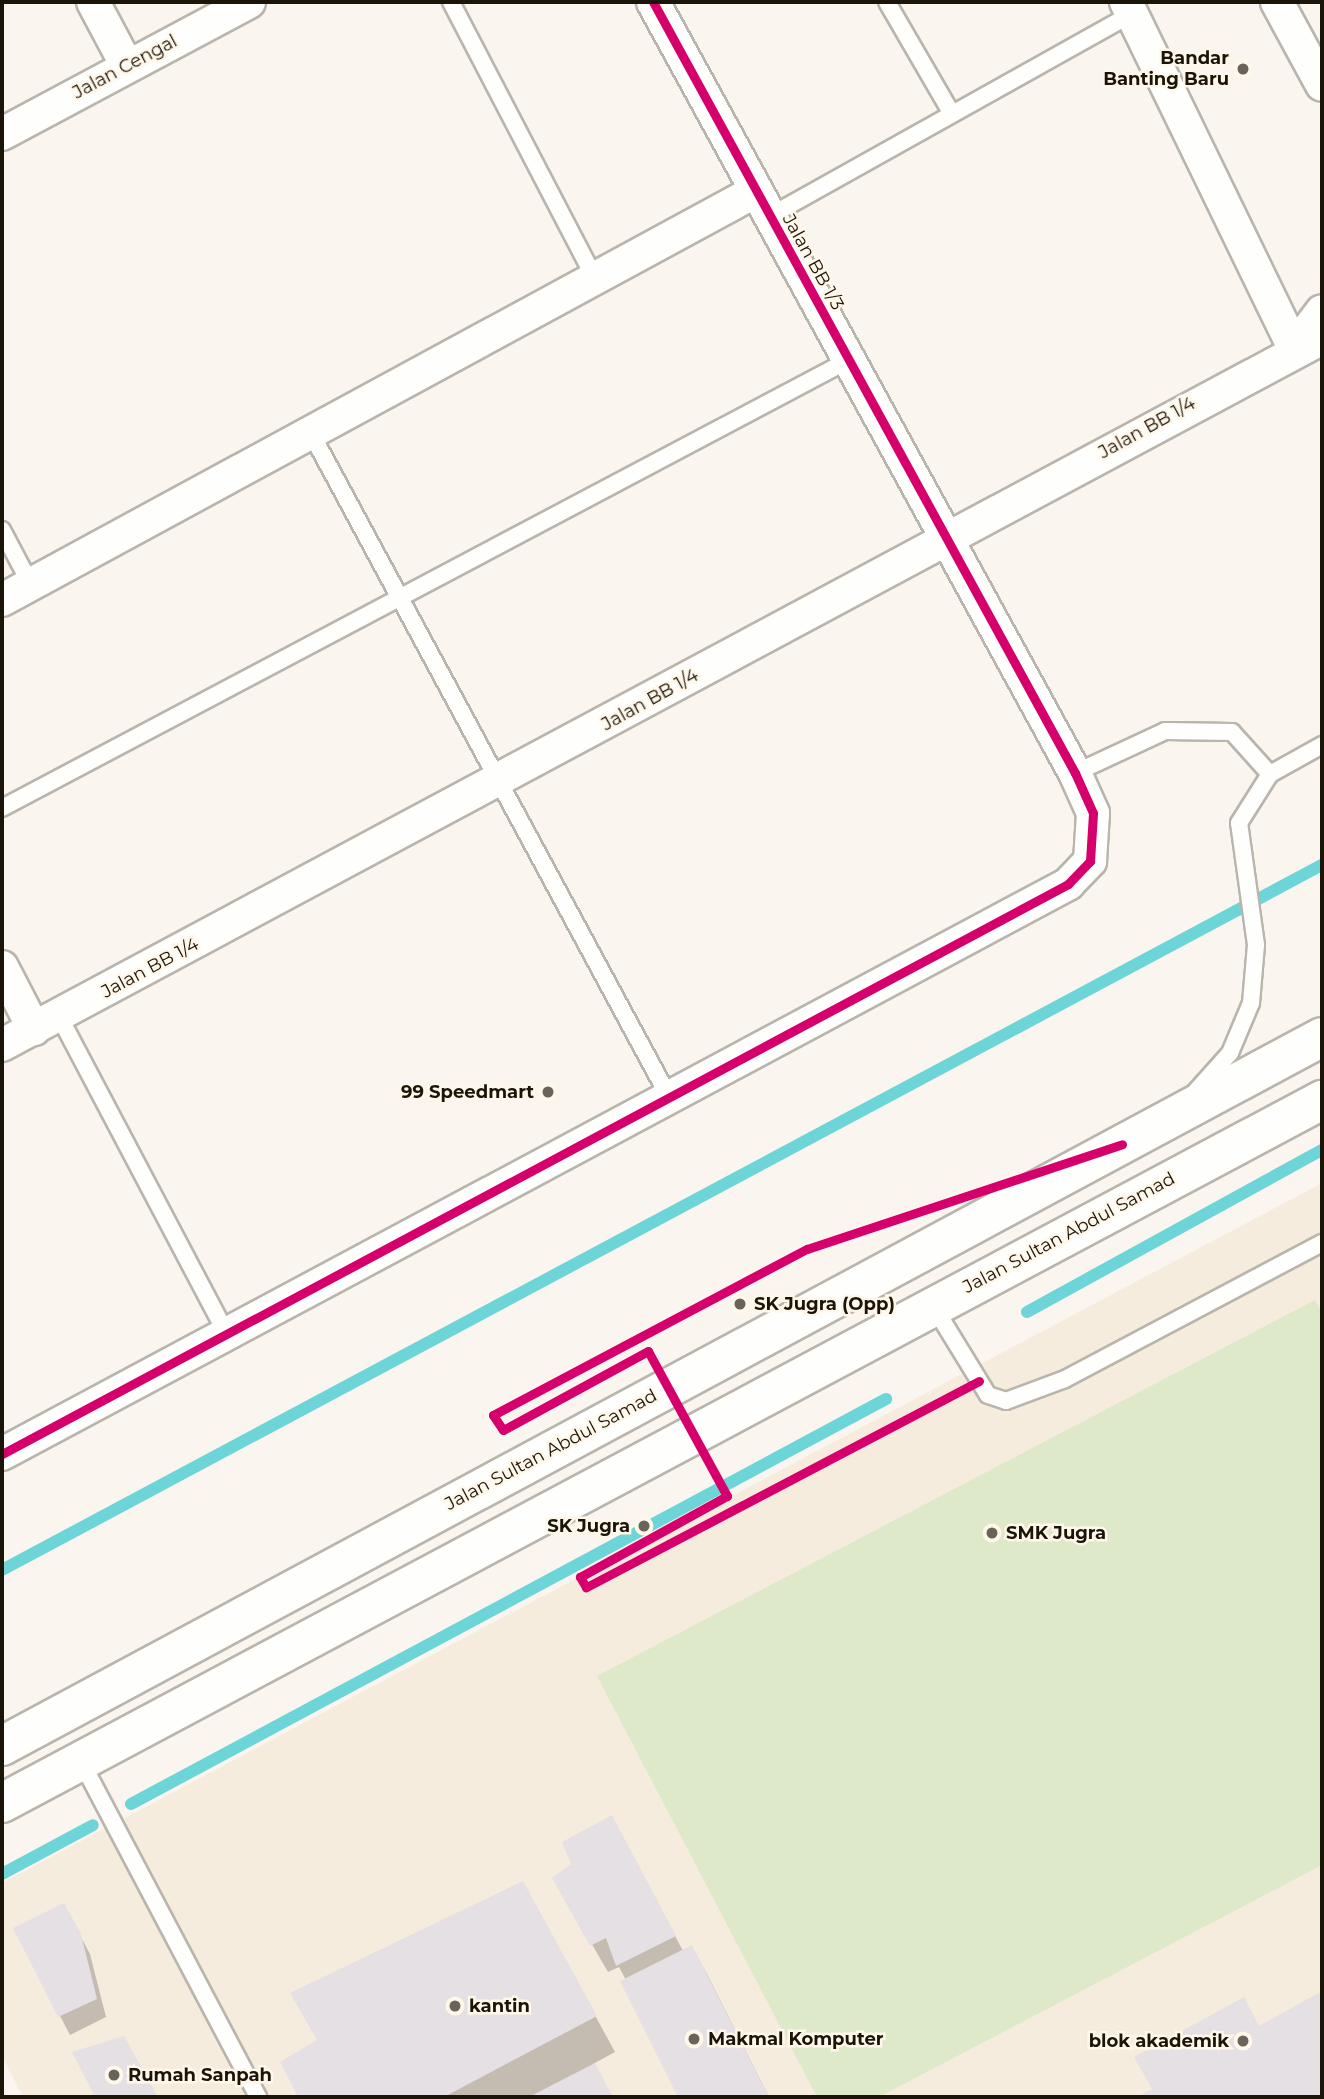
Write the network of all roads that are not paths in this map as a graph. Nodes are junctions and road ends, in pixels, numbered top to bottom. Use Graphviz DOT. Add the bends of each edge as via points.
graph roads {
  1 [pos="93,2"];
  2 [pos="249,2"];
  3 [pos="451,2"];
  4 [pos="653,2"];
  5 [pos="887,2"];
  6 [pos="1278,2"];
  7 [pos="1129,8"];
  8 [pos="127,66"];
  9 [pos="1322,85"];
  10 [pos="952,114"];
  11 [pos="2,134"];
  12 [pos="763,204"];
  13 [pos="595,279"];
  14 [pos="1322,311"];
  15 [pos="1308,343"];
  16 [pos="849,360"];
  17 [pos="311,433"];
  18 [pos="2,530"];
  19 [pos="947,537"];
  20 [pos="31,584"];
  21 [pos="400,597"];
  22 [pos="2,600"];
  23 [pos="1322,745"];
  24 [pos="1075,773"];
  25 [pos="1270,774"];
  26 [pos="500,781"];
  27 [pos="2,808"];
  28 [pos="2,967"];
  29 [pos="46,1022"];
  30 [pos="1322,1037"];
  31 [pos="2,1045"];
  32 [pos="670,1097"];
  33 [pos="1322,1100"];
  34 [pos="1174,1116"];
  35 [pos="1322,1242"];
  36 [pos="932,1304"];
  37 [pos="227,1334"];
  38 [pos="2,1454"];
  39 [pos="10,1739"];
  40 [pos="80,1761"];
  41 [pos="2,1803"];
  42 [pos="258,2097"];
  1 -- 8 [label="street"];
  2 -- 8 [label="street, Jalan Cengal"];
  3 -- 13 [label="lane"];
  4 -- 12 [label="street, Jalan BB 1/3"];
  5 -- 10 [label="lane"];
  6 -- 9 [label="street"];
  7 -- 10 [label="lane"];
  7 -- 15 [label="street"];
  8 -- 11 [label="street, Jalan Cengal"];
  10 -- 12 [label="lane"];
  12 -- 13 [label="street"];
  12 -- 16 [label="street, Jalan BB 1/3"];
  13 -- 17 [label="street"];
  14 -- 15 [label="street, Jalan BB 1/4"];
  15 -- 19 [label="street, Jalan BB 1/4"];
  16 -- 19 [label="street, Jalan BB 1/3"];
  16 -- 21 [label="lane"];
  17 -- 20 [label="street"];
  17 -- 21 [label="lane"];
  18 -- 20 [label="lane"];
  19 -- 24 [label="street, Jalan BB 1/3"];
  19 -- 26 [label="street, Jalan BB 1/4"];
  20 -- 22 [label="street"];
  21 -- 26 [label="lane"];
  21 -- 27 [label="lane"];
  23 -- 25 [label="lane"];
  24 -- 25 [label="lane" via="1165,731 1232,732"];
  24 -- 32 [label="street, Jalan BB 1/3" via="1096,837 1090,861 1068,884"];
  25 -- 34 [label="lane" via="1239,823 1256,945 1251,1003 1230,1053"];
  26 -- 29 [label="street, Jalan BB 1/4"];
  26 -- 32 [label="lane"];
  28 -- 29 [label="street"];
  29 -- 31 [label="street, Jalan BB 1/4"];
  29 -- 37 [label="lane"];
  30 -- 34 [label="main road, Jalan Sultan Abdul Samad"];
  32 -- 37 [label="street, Jalan BB 1/3"];
  33 -- 36 [label="main road, Jalan Sultan Abdul Samad"];
  34 -- 39 [label="main road, Jalan Sultan Abdul Samad"];
  35 -- 36 [label="lane" via="1065,1379 1006,1401 988,1395"];
  36 -- 40 [label="main road, Jalan Sultan Abdul Samad"];
  37 -- 38 [label="street, Jalan BB 1/3"];
  40 -- 41 [label="main road, Jalan Sultan Abdul Samad"];
  40 -- 42 [label="lane"];
}
